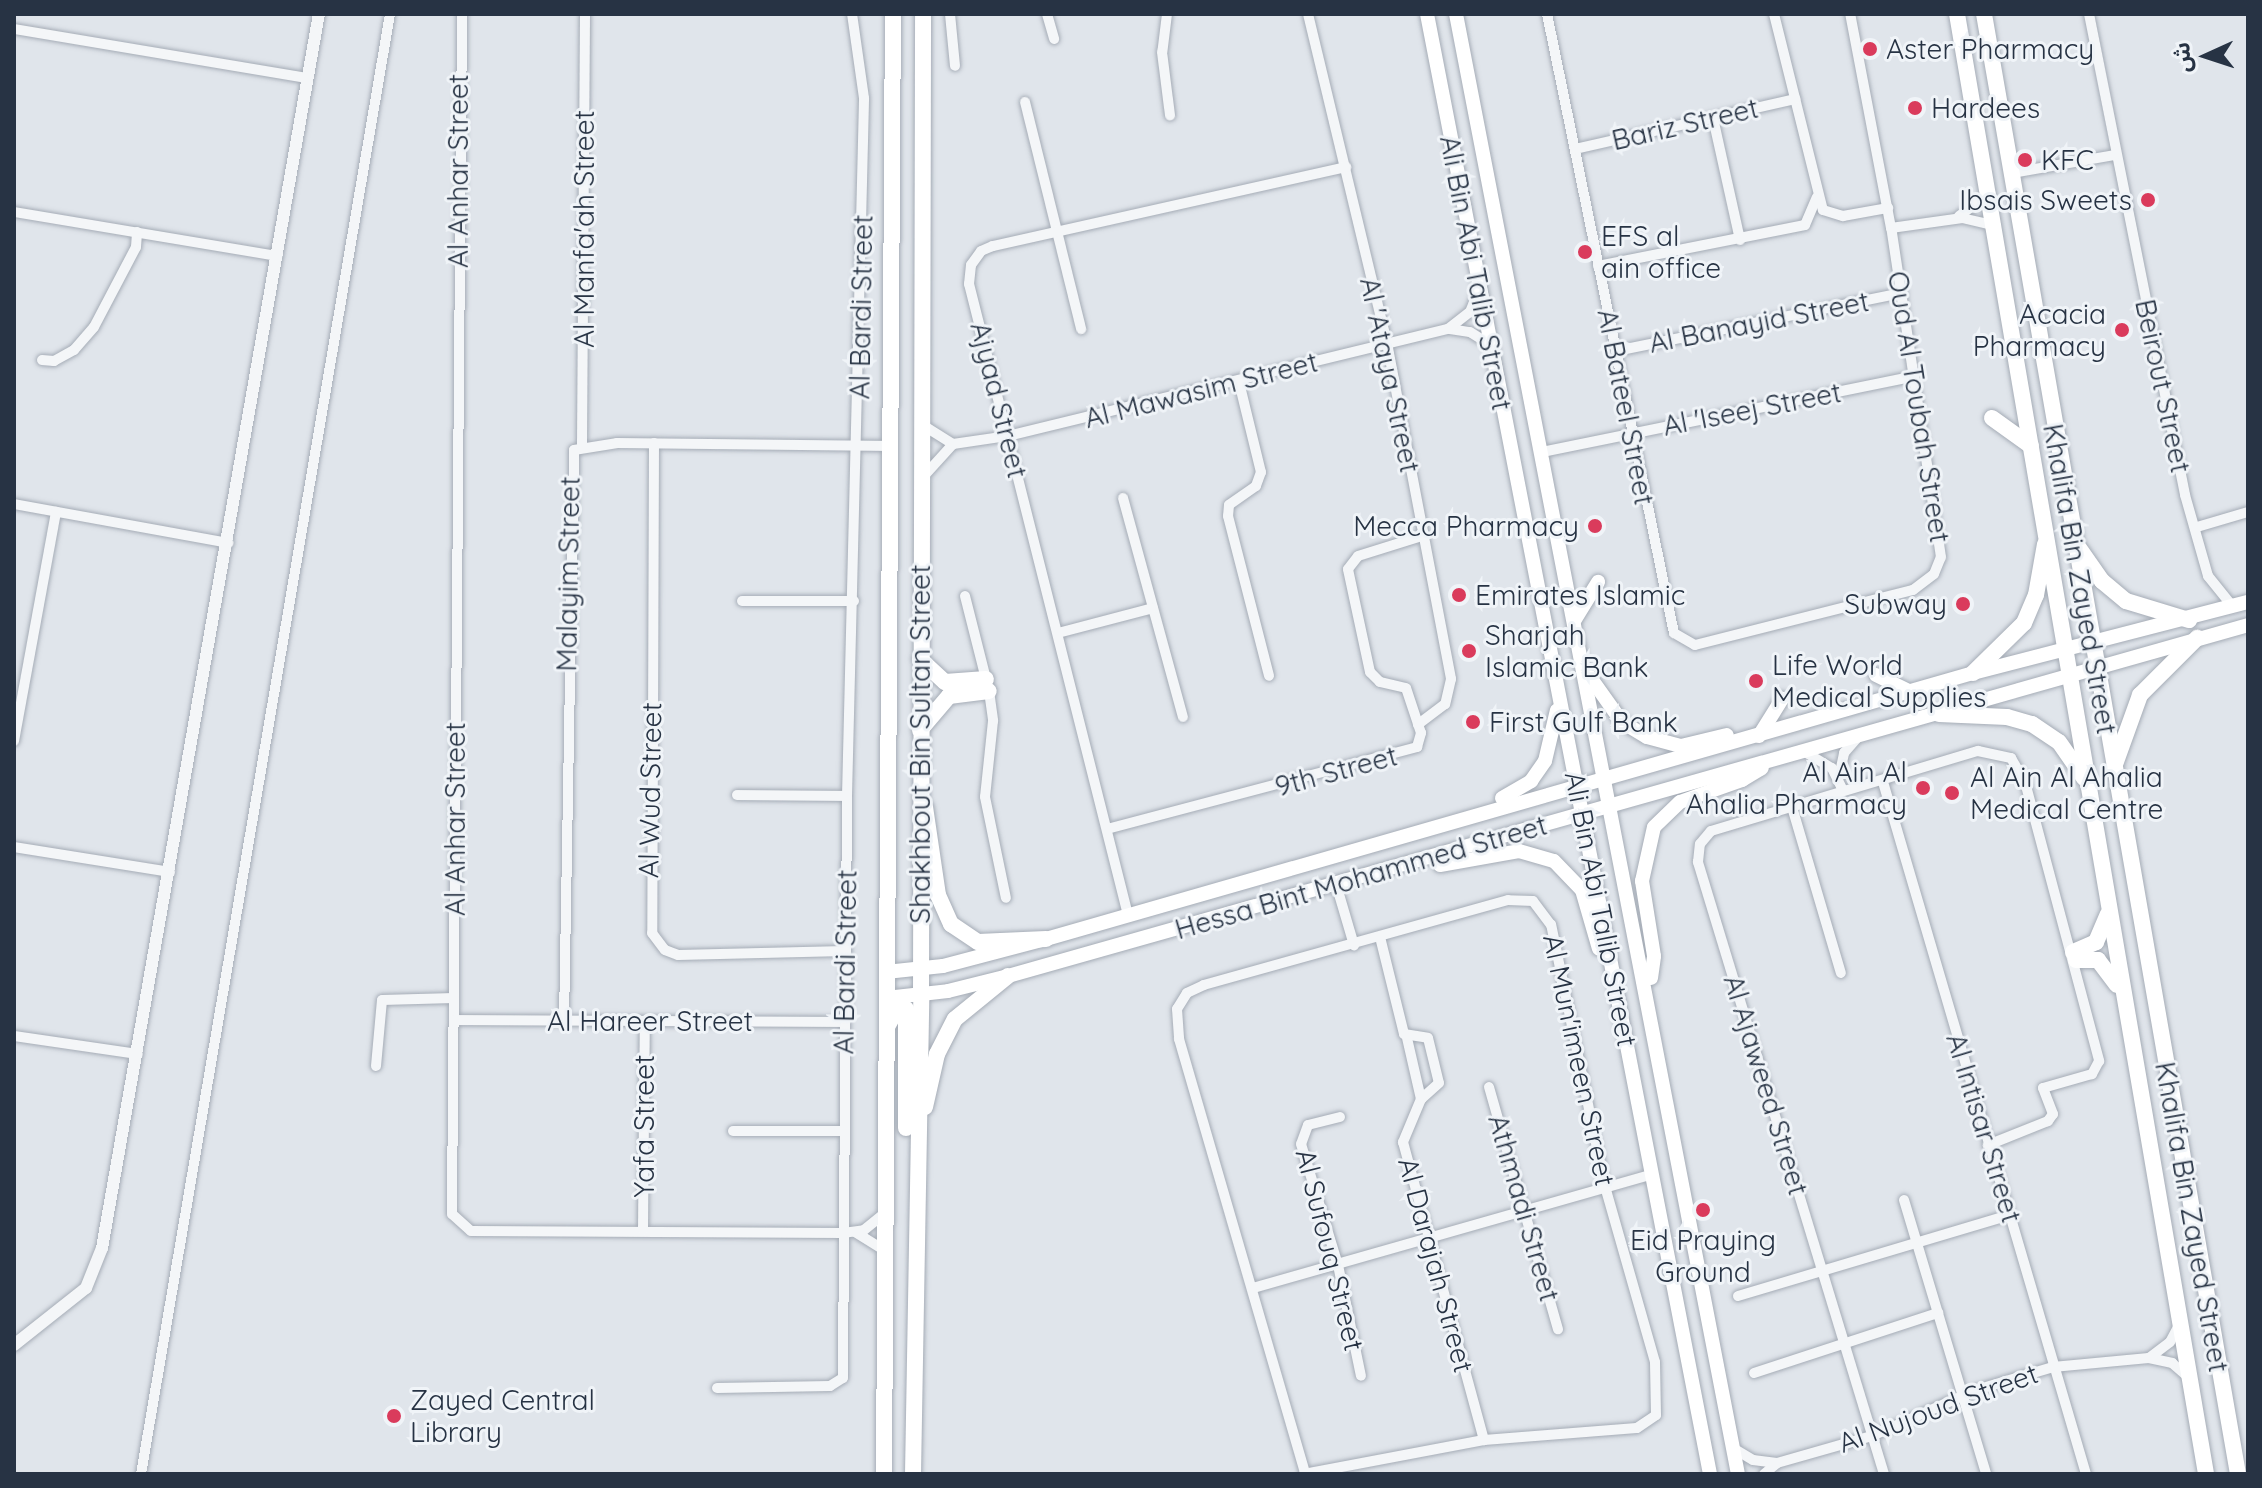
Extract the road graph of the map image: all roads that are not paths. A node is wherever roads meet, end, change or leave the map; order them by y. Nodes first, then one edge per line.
1 (319, 14) edge
2 (390, 14) edge
3 (462, 14) edge
4 (585, 14) edge
5 (852, 14) edge
6 (893, 14) edge
7 (923, 14) edge
8 (950, 14) edge
9 (1047, 14) edge
10 (1167, 14) edge
11 (1308, 14) edge
12 (1427, 14) edge
13 (1456, 14) edge
14 (1547, 14) edge
15 (1774, 14) edge
16 (1850, 14) edge
17 (1957, 14) edge
18 (1984, 14) edge
19 (2089, 14) edge
20 (14, 29) edge
21 (1054, 39) dead end
22 (955, 66) dead end
23 (308, 78) junction
24 (1795, 99) junction
25 (1025, 102) dead end
26 (1170, 115) dead end
27 (1713, 118) junction
28 (1575, 149) junction
29 (2115, 155) junction
30 (1346, 167) junction
31 (2012, 173) junction
32 (1991, 193) junction
33 (1817, 197) junction
34 (1888, 208) junction
35 (14, 212) edge
36 (1953, 219) junction
37 (1996, 226) junction
38 (1891, 228) junction
39 (1057, 231) junction
40 (137, 232) junction
41 (1740, 240) junction
42 (277, 256) junction
43 (1598, 266) junction
44 (1481, 284) junction
45 (1902, 293) junction
46 (1081, 329) dead end
47 (1448, 329) junction
48 (1387, 343) junction
49 (1491, 345) junction
50 (1616, 351) junction
51 (42, 360) dead end
52 (1914, 376) junction
53 (1239, 382) junction
54 (1992, 418) dead end
55 (919, 422) junction
56 (1631, 433) junction
57 (1008, 436) junction
58 (654, 443) junction
59 (582, 444) junction
60 (953, 444) junction
61 (858, 445) junction
62 (893, 446) junction
63 (2031, 446) junction
64 (1542, 452) junction
65 (920, 484) junction
66 (1123, 498) dead end
67 (14, 504) edge
68 (56, 512) junction
69 (2248, 512) edge
70 (2047, 526) junction
71 (2197, 527) junction
72 (1422, 536) junction
73 (2075, 541) junction
74 (228, 543) junction
75 (1598, 582) dead end
76 (965, 596) dead end
77 (742, 601) dead end
78 (854, 601) junction
79 (2248, 602) edge
80 (1541, 603) junction
81 (2233, 607) junction
82 (1153, 608) junction
83 (2189, 620) junction
84 (1574, 621) junction
85 (2248, 625) edge
86 (1058, 633) junction
87 (2197, 638) junction
88 (2093, 644) junction
89 (1695, 645) joint
90 (2068, 650) junction
91 (920, 659) junction
92 (2095, 666) junction
93 (1584, 667) junction
94 (1973, 673) junction
95 (2072, 673) junction
96 (1876, 675) dead end
97 (1269, 676) dead end
98 (988, 685) junction
99 (1909, 691) junction
100 (1782, 699) dead end
101 (1939, 714) junction
102 (1183, 717) dead end
103 (1418, 724) junction
104 (920, 730) junction
105 (1759, 736) junction
106 (1860, 736) junction
107 (14, 741) edge
108 (1805, 752) junction
109 (1776, 759) junction
110 (2112, 772) junction
111 (1606, 777) junction
112 (1839, 777) junction
113 (1883, 782) junction
114 (1577, 784) junction
115 (2090, 790) junction
116 (1843, 791) junction
117 (737, 795) dead end
118 (847, 796) junction
119 (920, 797) junction
120 (1612, 805) junction
121 (1792, 807) junction
122 (1582, 813) junction
123 (1442, 824) junction
124 (1107, 829) junction
125 (14, 847) edge
126 (1419, 862) junction
127 (170, 872) junction
128 (1336, 884) junction
129 (1006, 898) dead end
130 (2109, 908) junction
131 (1128, 915) junction
132 (1380, 937) junction
133 (1046, 939) junction
134 (1354, 945) junction
135 (845, 951) junction
136 (2075, 956) junction
137 (921, 970) junction
138 (886, 972) junction
139 (1841, 973) dead end
140 (1008, 976) junction
141 (1617, 994) junction
142 (1649, 994) junction
143 (921, 996) junction
144 (454, 998) junction
145 (886, 998) junction
146 (2123, 998) junction
147 (454, 1020) junction
148 (564, 1021) junction
149 (645, 1021) junction
150 (845, 1022) junction
151 (886, 1029) junction
152 (14, 1036) edge
153 (1407, 1038) junction
154 (138, 1054) junction
155 (376, 1066) dead end
156 (1489, 1087) dead end
157 (1421, 1099) junction
158 (1340, 1117) dead end
159 (733, 1131) dead end
160 (843, 1131) junction
161 (1988, 1145) junction
162 (916, 1147) junction
163 (1651, 1175) junction
164 (1605, 1187) junction
165 (1904, 1200) dead end
166 (1525, 1212) junction
167 (885, 1213) junction
168 (2009, 1215) junction
169 (915, 1220) junction
170 (643, 1230) junction
171 (855, 1232) junction
172 (843, 1233) junction
173 (1428, 1241) junction
174 (1917, 1242) junction
175 (885, 1251) junction
176 (1338, 1265) junction
177 (1822, 1271) junction
178 (1253, 1288) junction
179 (1738, 1296) dead end
180 (1938, 1313) junction
181 (2181, 1319) junction
182 (1558, 1329) dead end
183 (1844, 1343) junction
184 (14, 1345) edge
185 (2149, 1358) junction
186 (2053, 1367) junction
187 (1754, 1373) dead end
188 (1361, 1376) dead end
189 (2190, 1379) junction
190 (717, 1388) dead end
191 (1963, 1395) junction
192 (1872, 1436) junction
193 (1484, 1440) junction
194 (1733, 1448) junction
195 (1777, 1463) junction
196 (914, 1472) edge
197 (141, 1474) edge
198 (884, 1474) edge
199 (1304, 1474) edge
200 (1710, 1474) edge
201 (1738, 1474) edge
202 (1764, 1474) edge
203 (1884, 1474) edge
204 (1986, 1474) edge
205 (2086, 1474) edge
206 (2206, 1474) edge
207 (2238, 1474) edge

1 - 23 street
2 - 197 street
3 - 144 street, Al Anhar Street
4 - 59 street, Al Manfa'ah Street
5 - 61 street, Al Bardi Street
6 - 62 main road, Shakhbout Bin Sultan Street
7 - 55 main road, Shakhbout Bin Sultan Street
8 - 22 street
9 - 21 street
10 - 26 street
11 - 30 street, Al 'Ataya Street
12 - 44 main road, Ali Bin Abi Talib Street
13 - 64 main road, Ali Bin Abi Talib Street
14 - 28 street, Al Bateel Street
15 - 24 street
16 - 34 street, Oud Al Toubah Street
17 - 32 main road, Khalifa Bin Zayed Street
18 - 31 main road, Khalifa Bin Zayed Street
19 - 29 street, Beirout Street
20 - 23 street
23 - 42 street
24 - 27 street, Bariz Street
24 - 33 street
25 - 39 street
27 - 28 street, Bariz Street
27 - 41 street
28 - 43 street, Al Bateel Street
29 - 31 street
29 - 71 street, Beirout Street
30 - 39 street, Ajyad Street
30 - 48 street, Al 'Ataya Street
31 - 73 main road, Khalifa Bin Zayed Street
32 - 36 street
32 - 37 main road, Khalifa Bin Zayed Street
33 - 34 street
33 - 41 street
34 - 38 street, Oud Al Toubah Street
35 - 40 street
36 - 37 street
36 - 38 street
37 - 63 main road, Khalifa Bin Zayed Street
38 - 45 street, Oud Al Toubah Street
39 - 46 street
39 - 57 street, Ajyad Street
40 - 42 street
40 - 51 street
41 - 43 street
42 - 74 street
43 - 50 street, Al Bateel Street
44 - 47 street
44 - 49 main road, Ali Bin Abi Talib Street
45 - 50 street, Al Banayid Street
45 - 52 street, Oud Al Toubah Street
47 - 48 street, Al Mawasim Street
47 - 49 street
48 - 53 street, Al Mawasim Street
48 - 72 street, Al 'Ataya Street
49 - 80 main road, Ali Bin Abi Talib Street
50 - 56 street, Al Bateel Street
52 - 56 street, Al 'Iseej Street
52 - 89 street, Oud Al Toubah Street
53 - 57 street, Al Mawasim Street
53 - 97 street
54 - 63 main road
55 - 60 street
55 - 65 main road, Shakhbout Bin Sultan Street
56 - 64 street, Al 'Iseej Street
56 - 89 street, Al Bateel Street
57 - 60 street, Al Mawasim Street
57 - 86 street, Ajyad Street
58 - 59 street, Malayim Street
58 - 61 street, Malayim Street
58 - 135 street, Al Wud Street
59 - 148 street, Malayim Street
60 - 65 street
61 - 62 street, Malayim Street
61 - 78 street, Al Bardi Street
62 - 138 main road, Shakhbout Bin Sultan Street
63 - 70 main road, Khalifa Bin Zayed Street
64 - 84 main road, Ali Bin Abi Talib Street
65 - 91 main road, Shakhbout Bin Sultan Street
66 - 82 street
67 - 68 street
68 - 74 street
68 - 107 street
69 - 71 street
70 - 90 main road, Khalifa Bin Zayed Street
70 - 94 main road
71 - 81 street, Beirout Street
72 - 103 street, Al 'Ataya Street
72 - 103 street, 9th Street
73 - 83 main road
73 - 88 main road, Khalifa Bin Zayed Street
74 - 127 street
75 - 84 main road
76 - 98 street
77 - 78 street
78 - 118 street, Al Bardi Street
79 - 81 main road, Hessa Bint Mohammed Street
80 - 114 main road, Ali Bin Abi Talib Street
80 - 123 main road
81 - 83 main road, Hessa Bint Mohammed Street
82 - 86 street
82 - 102 street
83 - 88 main road, Hessa Bint Mohammed Street
84 - 93 main road, Ali Bin Abi Talib Street
85 - 87 main road, Hessa Bint Mohammed Street
86 - 124 street, Ajyad Street
87 - 92 main road, Hessa Bint Mohammed Street
87 - 110 main road
88 - 90 main road, Hessa Bint Mohammed Street
88 - 92 main road, Khalifa Bin Zayed Street
90 - 94 main road, Hessa Bint Mohammed Street
90 - 95 main road, Khalifa Bin Zayed Street
91 - 98 main road
91 - 104 main road, Shakhbout Bin Sultan Street
92 - 95 main road, Hessa Bint Mohammed Street
92 - 110 main road, Khalifa Bin Zayed Street
93 - 105 main road
93 - 111 main road, Ali Bin Abi Talib Street
94 - 99 main road, Hessa Bint Mohammed Street
95 - 101 main road, Hessa Bint Mohammed Street
95 - 115 main road, Khalifa Bin Zayed Street
96 - 99 main road
98 - 104 main road
98 - 129 street
99 - 105 main road, Hessa Bint Mohammed Street
100 - 105 main road
101 - 106 main road, Hessa Bint Mohammed Street
101 - 115 main road
103 - 124 street, 9th Street
104 - 119 main road, Shakhbout Bin Sultan Street
105 - 111 main road, Hessa Bint Mohammed Street
106 - 108 main road, Hessa Bint Mohammed Street
106 - 112 street
108 - 109 main road, Hessa Bint Mohammed Street
108 - 112 street
109 - 120 main road, Hessa Bint Mohammed Street
109 - 142 main road
110 - 207 main road, Khalifa Bin Zayed Street
111 - 114 main road, Hessa Bint Mohammed Street
111 - 120 main road, Ali Bin Abi Talib Street
112 - 116 street
113 - 116 street, Al Ajaweed Street
113 - 136 street, Al Ajaweed Street
113 - 161 street, Al Intisar Street
114 - 122 main road, Ali Bin Abi Talib Street
114 - 123 main road, Hessa Bint Mohammed Street
115 - 130 main road, Khalifa Bin Zayed Street
116 - 121 street, Al Ajaweed Street
117 - 118 street
118 - 135 street, Al Bardi Street
119 - 133 main road
119 - 137 main road, Shakhbout Bin Sultan Street
120 - 122 main road, Hessa Bint Mohammed Street
120 - 142 main road, Ali Bin Abi Talib Street
121 - 139 street
121 - 177 street, Al Ajaweed Street
122 - 126 main road, Hessa Bint Mohammed Street
122 - 141 main road, Ali Bin Abi Talib Street
123 - 131 main road, Hessa Bint Mohammed Street
124 - 131 street, Ajyad Street
125 - 127 street
126 - 128 main road, Hessa Bint Mohammed Street
126 - 141 main road
127 - 154 street
128 - 134 street
128 - 140 main road, Hessa Bint Mohammed Street
130 - 136 main road
130 - 146 main road, Khalifa Bin Zayed Street
131 - 133 main road, Hessa Bint Mohammed Street
132 - 134 street, Al Mun'imeen Street
132 - 153 street
132 - 164 street, Al Mun'imeen Street
133 - 137 main road, Hessa Bint Mohammed Street
134 - 178 street, Al Mun'imeen Street
135 - 150 street, Al Bardi Street
136 - 146 main road
136 - 161 street, Al Ajaweed Street
137 - 138 main road, Hessa Bint Mohammed Street
137 - 143 main road, Shakhbout Bin Sultan Street
138 - 145 main road, Shakhbout Bin Sultan Street
140 - 143 main road, Hessa Bint Mohammed Street
140 - 162 main road
141 - 163 main road, Ali Bin Abi Talib Street
142 - 194 main road, Ali Bin Abi Talib Street
143 - 145 main road, Hessa Bint Mohammed Street
143 - 162 main road, Shakhbout Bin Sultan Street
144 - 147 street, Al Anhar Street
144 - 155 street
145 - 151 main road, Shakhbout Bin Sultan Street
146 - 181 main road, Khalifa Bin Zayed Street
147 - 148 street, Al Hareer Street
147 - 170 street, Al Anhar Street
148 - 149 street, Al Hareer Street
149 - 150 street, Al Hareer Street
149 - 170 street, Yafa Street
150 - 160 street, Al Bardi Street
151 - 167 main road, Shakhbout Bin Sultan Street
151 - 169 main road
152 - 154 street
153 - 157 street
153 - 157 street, Al Darajah Street
154 - 184 street
156 - 166 street, Athmadi Street
157 - 173 street, Al Darajah Street
158 - 176 street, Al Sufouq Street
159 - 160 street
160 - 172 street, Al Bardi Street
161 - 168 street, Al Intisar Street
162 - 169 main road, Shakhbout Bin Sultan Street
163 - 164 street
163 - 200 main road, Ali Bin Abi Talib Street
164 - 166 street
164 - 193 street, Al Mun'imeen Street
165 - 174 street
166 - 173 street
166 - 182 street, Athmadi Street
167 - 171 street, Al Anhar Street
167 - 175 main road, Shakhbout Bin Sultan Street
168 - 174 street
168 - 186 street, Al Intisar Street
169 - 196 main road, Shakhbout Bin Sultan Street
170 - 172 street, Al Anhar Street
171 - 172 street, Al Anhar Street
171 - 175 street
172 - 190 street, Al Bardi Street
173 - 176 street
173 - 193 street, Al Darajah Street
174 - 177 street
174 - 180 street
175 - 198 main road, Shakhbout Bin Sultan Street
176 - 178 street
176 - 188 street, Al Sufouq Street
177 - 179 street
177 - 183 street, Al Ajaweed Street
178 - 199 street, Al Mun'imeen Street
180 - 183 street
180 - 191 street
181 - 185 street
181 - 189 main road, Khalifa Bin Zayed Street
183 - 187 street
183 - 192 street, Al Ajaweed Street
185 - 186 street, Al Nujoud Street
185 - 189 street, Al Nujoud Street
186 - 191 street, Al Nujoud Street
186 - 205 street, Al Intisar Street
189 - 206 main road, Khalifa Bin Zayed Street
191 - 192 street, Al Nujoud Street
191 - 204 street
192 - 195 street, Al Nujoud Street
192 - 203 street, Al Ajaweed Street
193 - 199 street
194 - 195 street
194 - 201 main road, Ali Bin Abi Talib Street
195 - 202 street, Al Nujoud Street

